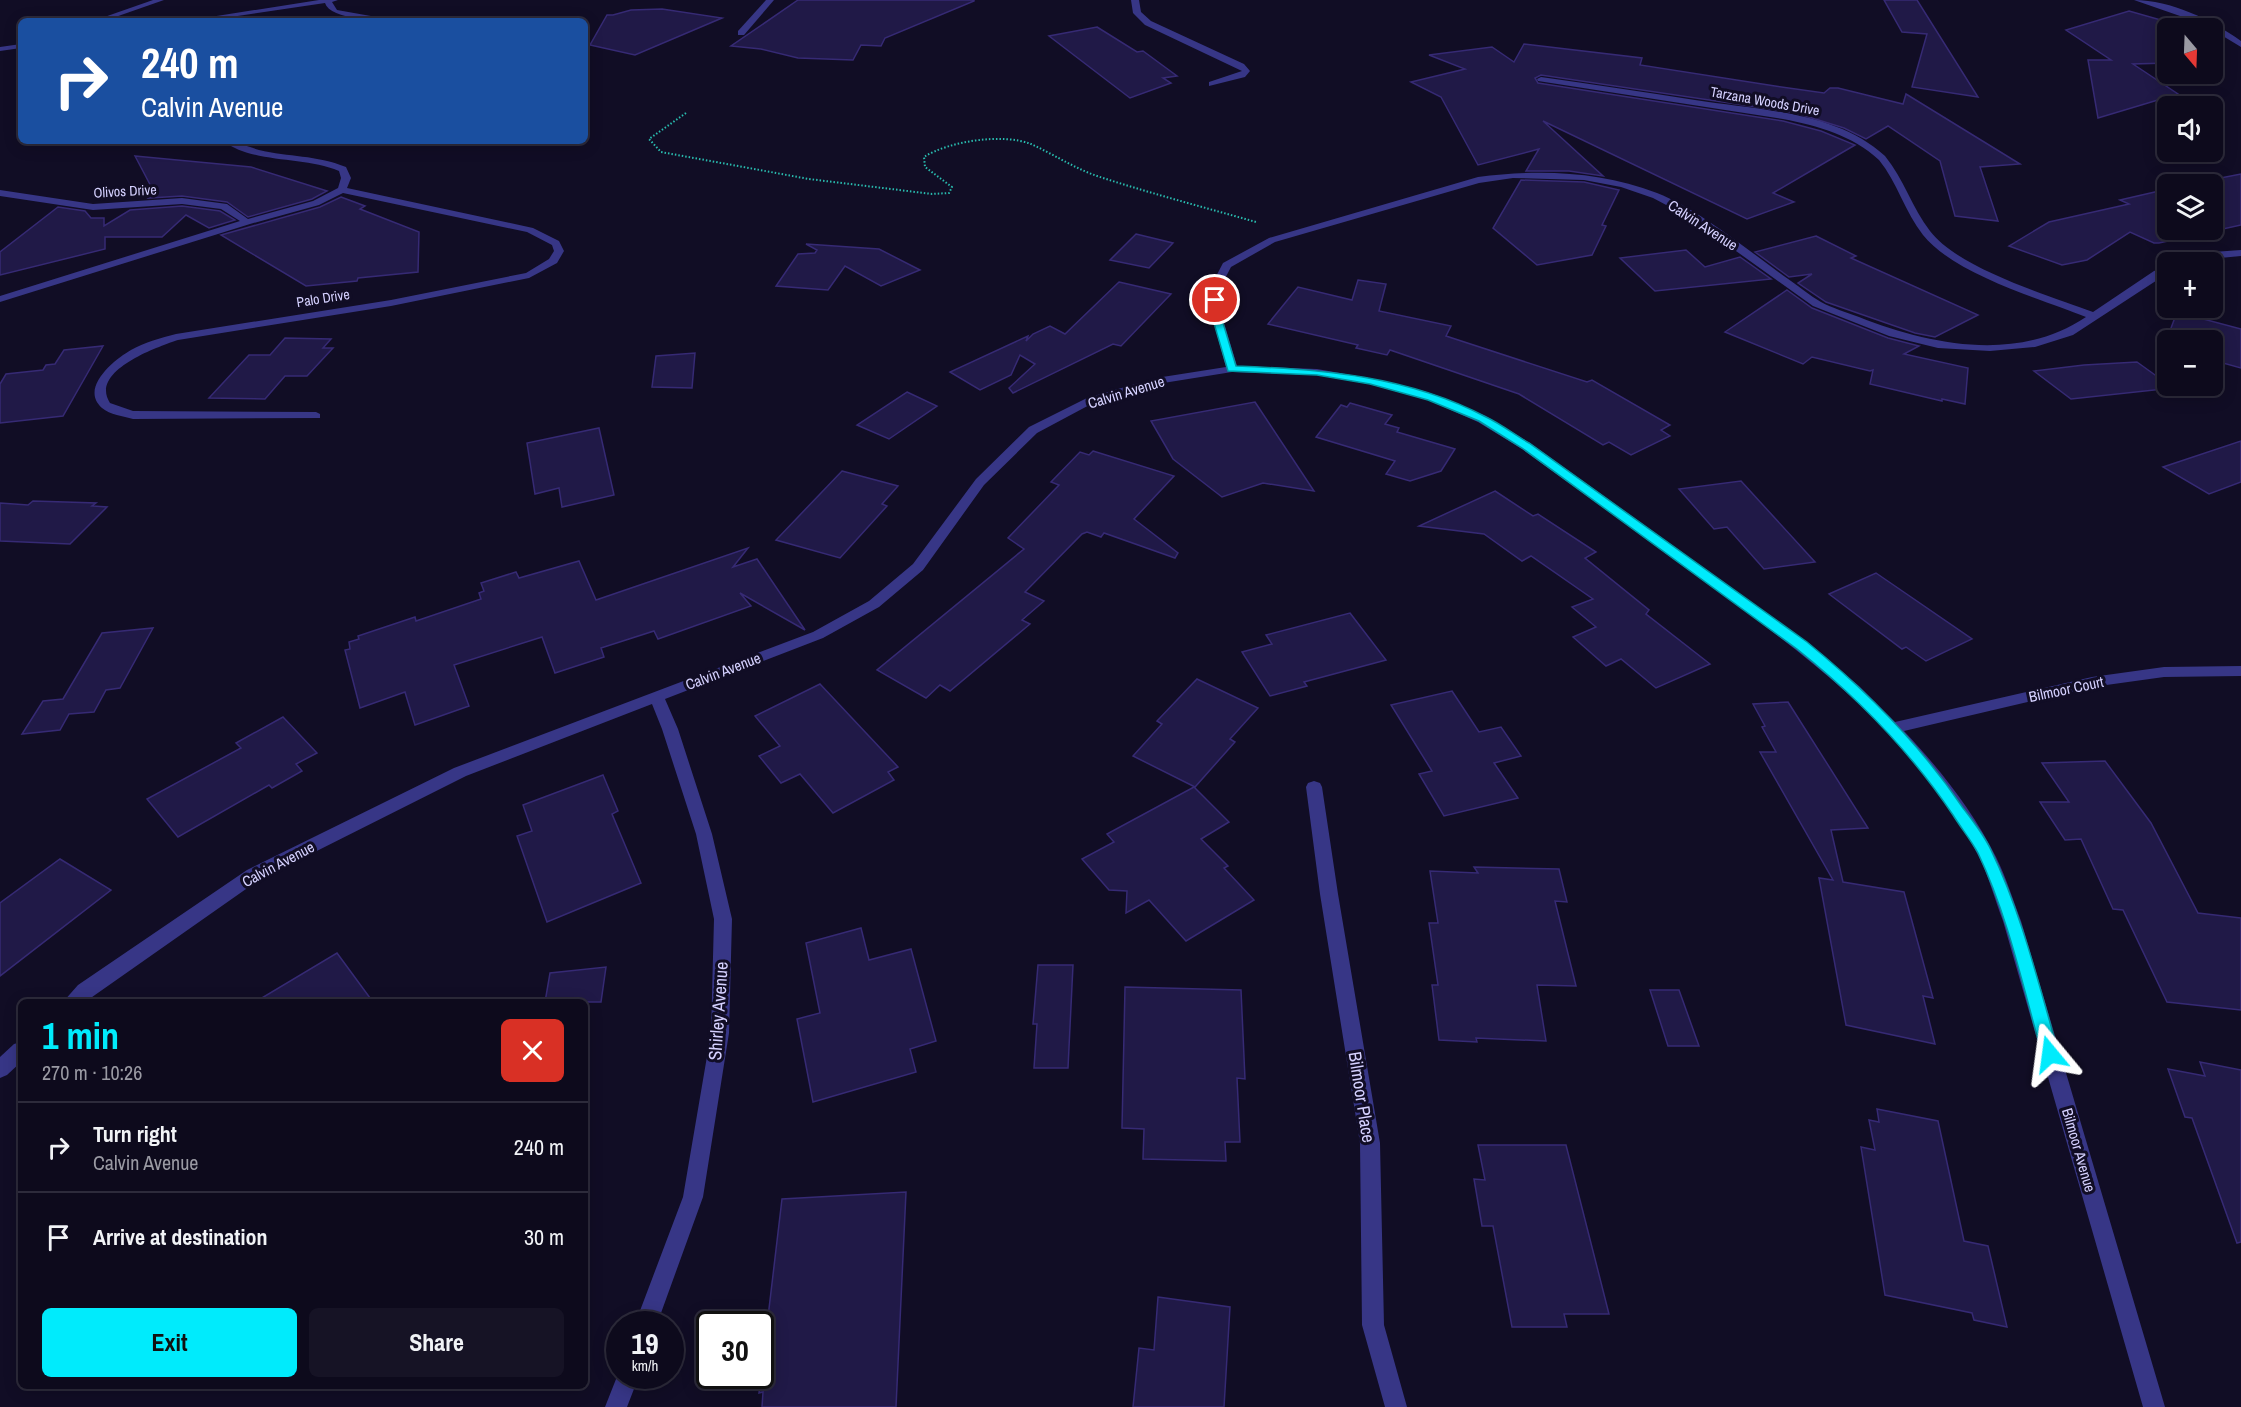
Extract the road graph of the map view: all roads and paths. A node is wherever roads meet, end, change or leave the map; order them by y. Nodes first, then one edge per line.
1 (160, 0) edge
2 (334, 0) edge
3 (770, 0) edge
4 (1135, 0) edge
5 (2138, 0) edge
6 (328, 1) edge
7 (106, 18) edge
8 (210, 18) edge
9 (375, 18) edge
10 (741, 33) dead end
11 (2241, 45) edge
12 (18, 46) edge
13 (0, 49) edge
14 (1541, 79) dead end
15 (1212, 84) dead end
16 (686, 113) dead end
17 (235, 144) edge
18 (342, 190) junction
19 (0, 194) edge
20 (247, 222) junction
21 (1283, 237) junction
22 (2241, 253) edge
23 (2223, 254) edge
24 (2157, 274) edge
25 (0, 299) edge
26 (2094, 316) junction
27 (1232, 369) junction
28 (316, 416) dead end
29 (2241, 671) edge
30 (656, 697) junction
31 (1893, 728) junction
32 (1314, 786) dead end
33 (75, 999) edge
34 (18, 1053) edge
35 (0, 1069) edge
36 (651, 1311) edge
37 (622, 1389) edge
38 (616, 1407) edge
39 (1396, 1407) edge
40 (2154, 1407) edge

1 - 7 street
2 - 6 street
3 - 10 street
4 - 15 street
5 - 11 street
6 - 8 street
6 - 9 street
12 - 13 street
14 - 26 street, Tarzana Woods Drive
16 - 21 path
17 - 18 street
18 - 20 street
18 - 28 street, Palo Drive
19 - 20 street, Olivos Drive
20 - 25 street
21 - 26 street, Calvin Avenue
21 - 27 street, Calvin Avenue
22 - 23 street
24 - 26 street, Calvin Avenue
27 - 30 street, Calvin Avenue
27 - 31 street, Bilmoor Avenue
29 - 31 street, Bilmoor Court
30 - 33 street, Calvin Avenue
30 - 36 street, Shirley Avenue
31 - 40 street, Bilmoor Avenue
32 - 39 street, Bilmoor Place
34 - 35 street
37 - 38 street

